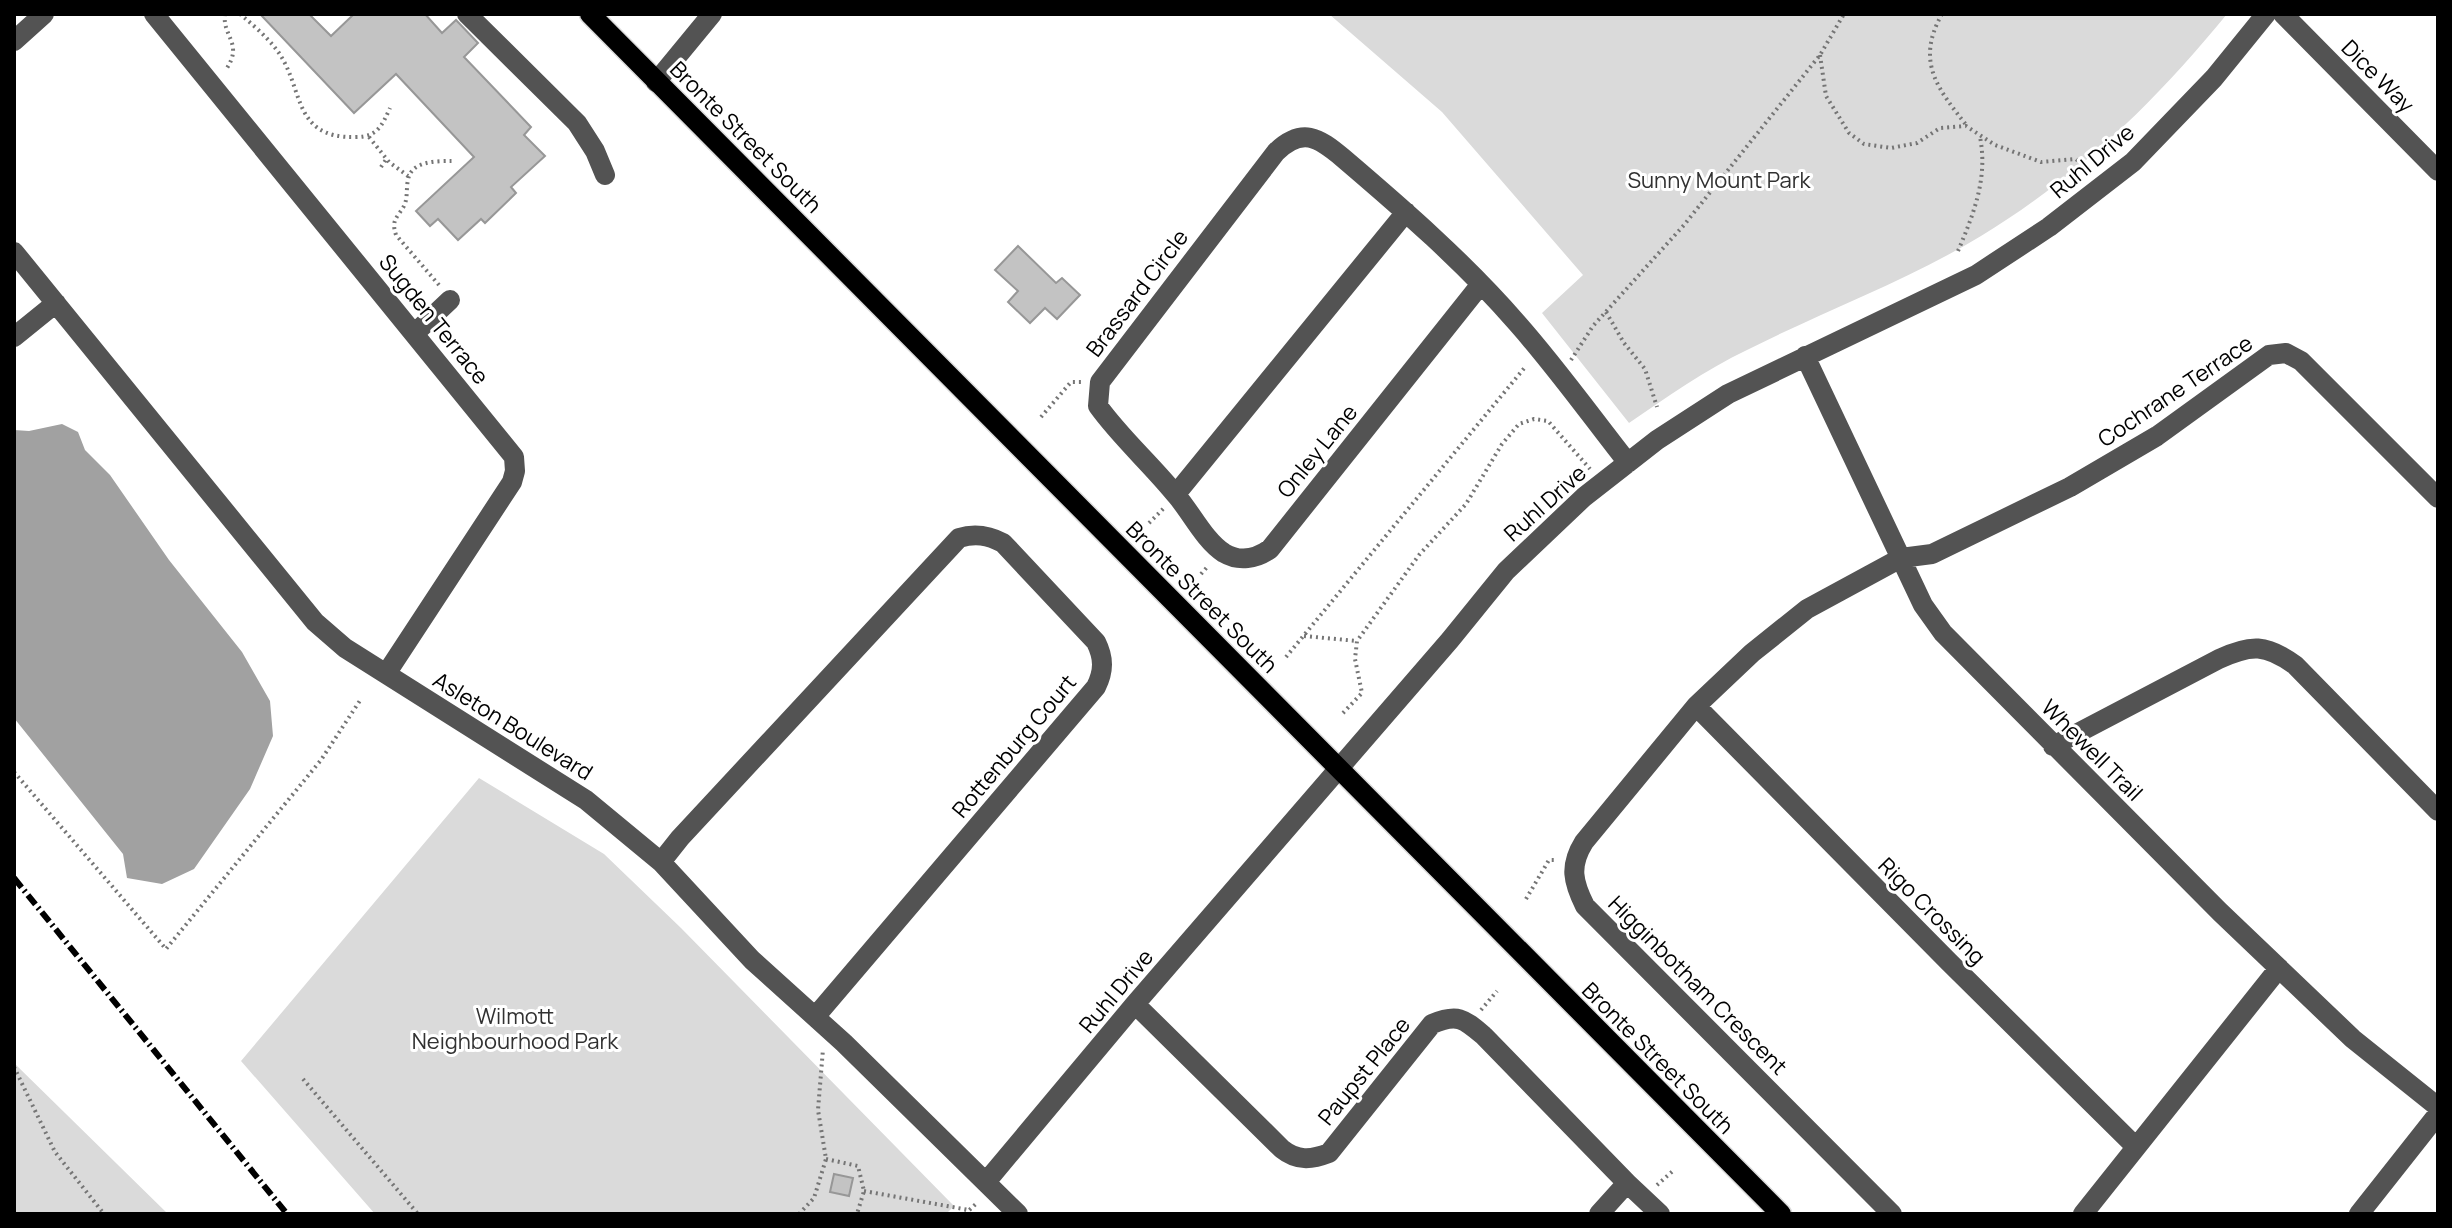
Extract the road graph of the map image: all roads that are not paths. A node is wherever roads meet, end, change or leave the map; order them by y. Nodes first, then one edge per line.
1 (44, 14) edge
2 (154, 14) edge
3 (467, 14) edge
4 (590, 14) edge
5 (2266, 14) edge
6 (2283, 14) edge
7 (707, 16) edge
8 (14, 41) edge
9 (656, 82) junction
10 (2438, 171) edge
11 (605, 175) dead end
12 (1406, 212) junction
13 (14, 252) edge
14 (1481, 284) junction
15 (450, 300) road end
16 (56, 303) junction
17 (414, 334) junction
18 (14, 337) edge
19 (1805, 356) junction
20 (1628, 463) junction
21 (1176, 494) junction
22 (2438, 498) edge
23 (1901, 558) junction
24 (386, 674) junction
25 (1696, 706) junction
26 (2053, 746) junction
27 (1338, 769) junction
28 (2438, 811) edge
29 (661, 862) junction
30 (2279, 968) junction
31 (1135, 1004) junction
32 (820, 1022) junction
33 (2438, 1107) edge
34 (2438, 1114) edge
35 (2136, 1147) junction
36 (986, 1182) junction
37 (1627, 1183) junction
38 (1018, 1214) edge
39 (1599, 1214) edge
40 (1660, 1214) edge
41 (1781, 1214) edge
42 (1892, 1214) edge
43 (2083, 1214) edge
44 (2359, 1214) edge

1 - 8 street
2 - 17 street, Sugden Terrace
3 - 11 street
4 - 9 main road, Bronte Street South
5 - 19 street, Ruhl Drive
6 - 10 street, Dice Way
7 - 9 street
9 - 27 main road, Bronte Street South
12 - 14 street, Brassard Circle
12 - 21 street
12 - 21 street, Brassard Circle
13 - 16 street, Asleton Boulevard
14 - 20 street, Brassard Circle
14 - 21 street, Onley Lane
15 - 17 street
16 - 18 street
16 - 24 street, Asleton Boulevard
17 - 24 street, Sugden Terrace
19 - 20 street, Ruhl Drive
19 - 23 street, Whewell Trail
20 - 27 street, Ruhl Drive
22 - 23 street, Cochrane Terrace
23 - 25 street
23 - 26 street, Whewell Trail
24 - 29 street, Asleton Boulevard
25 - 35 street, Rigo Crossing
25 - 42 street, Higginbotham Crescent
26 - 28 street
26 - 30 street, Whewell Trail
27 - 31 street, Ruhl Drive
27 - 41 main road, Bronte Street South
29 - 32 street, Asleton Boulevard
29 - 32 street, Rottenburg Court
30 - 33 street, Whewell Trail
30 - 35 street
31 - 36 street, Ruhl Drive
31 - 37 street, Paupst Place
32 - 36 street, Asleton Boulevard
34 - 44 street
35 - 43 street
36 - 38 street, Asleton Boulevard
37 - 39 street
37 - 40 street

